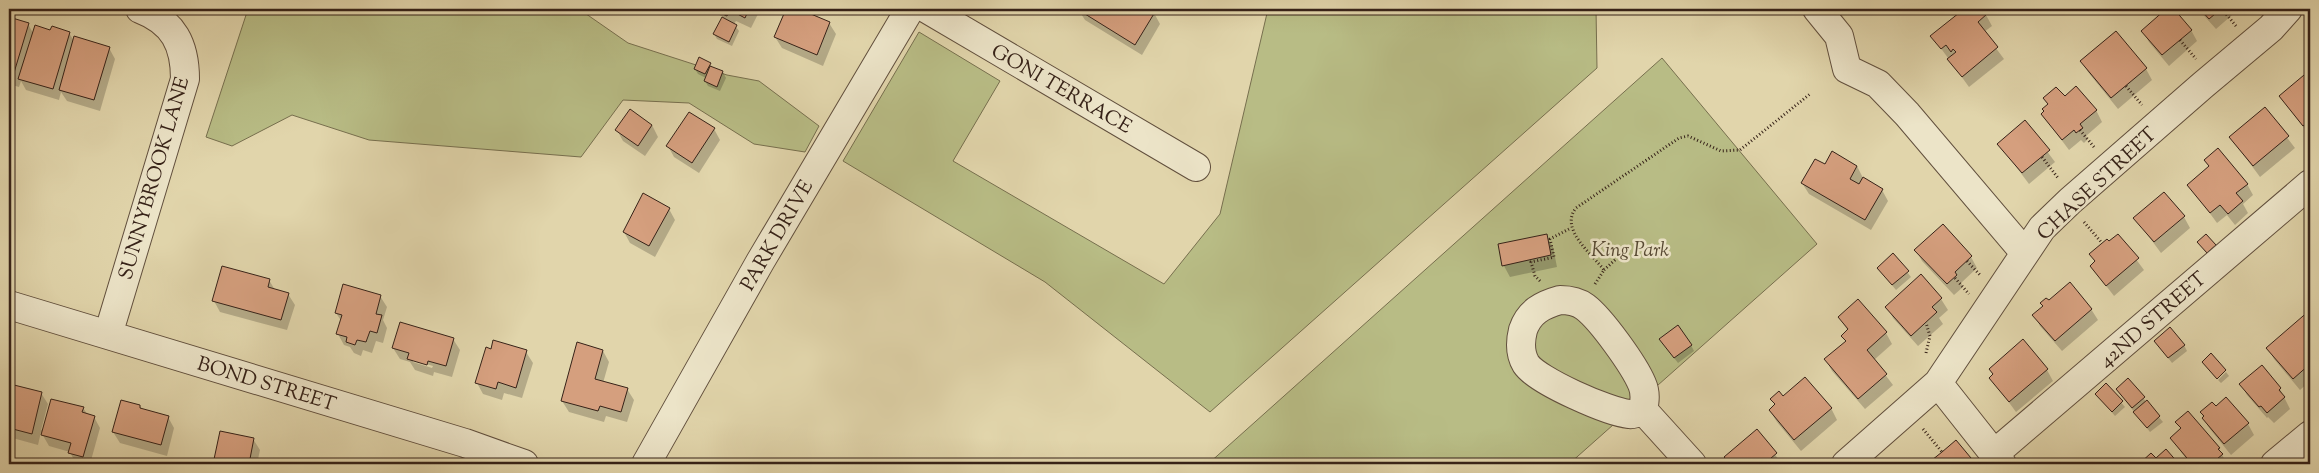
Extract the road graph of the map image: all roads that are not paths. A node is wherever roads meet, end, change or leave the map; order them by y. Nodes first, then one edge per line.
1 (140, 9) edge
2 (910, 9) edge
3 (927, 9) edge
4 (1817, 9) edge
5 (2288, 9) edge
6 (1196, 167) dead end
7 (2310, 184) edge
8 (2025, 253) junction
9 (9, 305) edge
10 (108, 335) junction
11 (1938, 382) junction
12 (1644, 410) junction
13 (2310, 434) edge
14 (1998, 459) edge
15 (524, 464) edge
16 (646, 464) edge
17 (1692, 464) edge
18 (1846, 464) edge
19 (2275, 464) edge

1 - 10 street, SUNNYBROOK LANE
2 - 16 street, PARK DRIVE
3 - 6 street, GONI TERRACE
4 - 8 street
5 - 8 street, CHASE STREET
7 - 14 street, 42ND STREET
8 - 11 street, CHASE STREET
9 - 10 street, BOND STREET
10 - 15 street, BOND STREET
11 - 14 street
11 - 18 street, CHASE STREET
12 - 12 street
12 - 17 street
13 - 19 street

